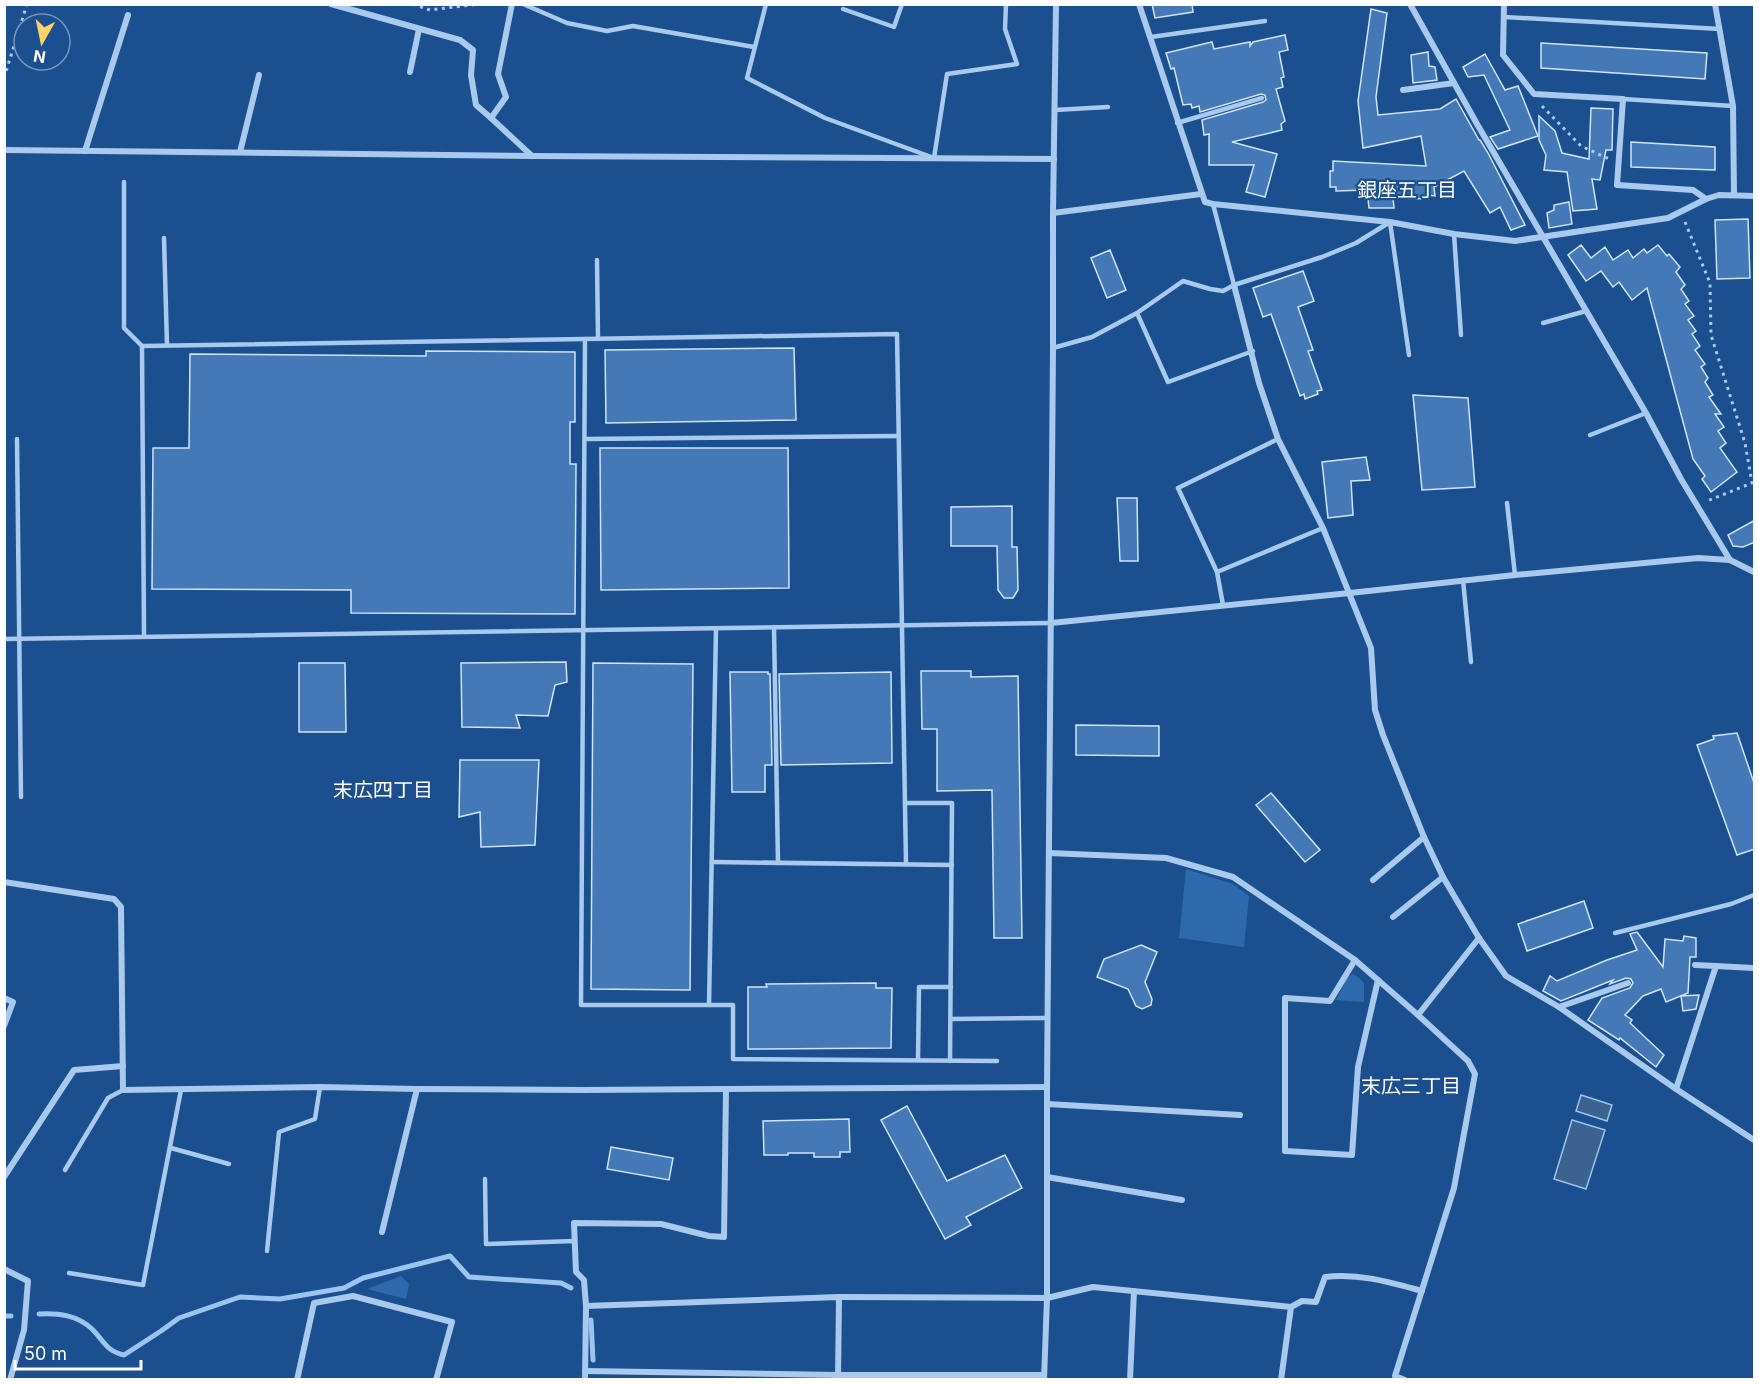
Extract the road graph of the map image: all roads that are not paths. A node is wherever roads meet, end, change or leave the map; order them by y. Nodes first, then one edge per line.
1 (331, 4) edge
2 (512, 4) edge
3 (523, 4) edge
4 (766, 4) edge
5 (902, 4) edge
6 (1006, 4) edge
7 (1056, 4) edge
8 (1139, 4) edge
9 (1410, 4) edge
10 (1504, 4) edge
11 (1715, 4) edge
12 (843, 9) dead end
13 (128, 15) dead end
14 (1504, 17) junction
15 (1265, 21) dead end
16 (419, 29) junction
17 (1720, 29) junction
18 (1151, 37) junction
19 (754, 46) junction
20 (410, 72) dead end
21 (259, 75) dead end
22 (1454, 83) junction
23 (1403, 90) dead end
24 (1262, 98) dead end
25 (1623, 99) junction
26 (1733, 106) junction
27 (1108, 107) dead end
28 (1054, 110) junction
29 (491, 118) junction
30 (1177, 123) junction
31 (4, 150) edge
32 (85, 151) junction
33 (240, 152) junction
34 (532, 156) junction
35 (934, 158) junction
36 (1054, 159) junction
37 (124, 182) dead end
38 (1201, 194) junction
39 (1734, 194) junction
40 (1755, 196) edge
41 (1706, 199) junction
42 (1213, 204) junction
43 (1053, 213) junction
44 (1390, 222) junction
45 (1454, 234) junction
46 (1544, 237) junction
47 (164, 238) dead end
48 (597, 260) dead end
49 (1234, 285) junction
50 (1586, 311) junction
51 (1137, 313) junction
52 (1543, 323) dead end
53 (1461, 335) dead end
54 (585, 339) junction
55 (598, 339) junction
56 (167, 345) junction
57 (141, 346) junction
58 (1053, 348) junction
59 (1252, 351) junction
60 (1409, 355) dead end
61 (1646, 413) junction
62 (1590, 435) dead end
63 (898, 436) junction
64 (17, 439) dead end
65 (585, 439) junction
66 (1278, 439) junction
67 (1507, 503) dead end
68 (1323, 528) junction
69 (1730, 560) junction
70 (1217, 572) junction
71 (1755, 572) edge
72 (1515, 574) junction
73 (1463, 580) junction
74 (1350, 593) junction
75 (1224, 606) junction
76 (1051, 623) junction
77 (902, 625) junction
78 (774, 627) junction
79 (716, 628) junction
80 (583, 630) junction
81 (144, 636) junction
82 (20, 638) junction
83 (4, 639) edge
84 (1471, 662) dead end
85 (21, 797) dead end
86 (905, 803) junction
87 (1424, 837) junction
88 (1049, 853) junction
89 (712, 862) junction
90 (778, 863) junction
91 (906, 864) junction
92 (952, 865) junction
93 (1443, 877) junction
94 (1373, 880) dead end
95 (4, 882) edge
96 (1755, 895) edge
97 (1393, 917) dead end
98 (1615, 933) dead end
99 (1479, 938) junction
100 (1354, 960) junction
101 (1695, 965) dead end
102 (1716, 966) junction
103 (1752, 968) dead end
104 (1378, 980) junction
105 (1628, 983) dead end
106 (951, 987) junction
107 (4, 998) edge
108 (709, 1005) junction
109 (1559, 1007) junction
110 (1418, 1015) junction
111 (1047, 1018) junction
112 (951, 1019) junction
113 (4, 1026) edge
114 (918, 1060) junction
115 (950, 1061) junction
116 (997, 1061) dead end
117 (123, 1066) junction
118 (320, 1087) junction
119 (1047, 1087) junction
120 (417, 1089) junction
121 (726, 1089) junction
122 (1676, 1089) junction
123 (123, 1090) junction
124 (181, 1090) junction
125 (1047, 1104) junction
126 (1240, 1115) dead end
127 (1755, 1140) edge
128 (171, 1148) junction
129 (228, 1164) dead end
130 (64, 1170) dead end
131 (4, 1177) edge
132 (1047, 1177) junction
133 (485, 1179) dead end
134 (1182, 1200) dead end
135 (382, 1232) dead end
136 (574, 1241) junction
137 (267, 1251) dead end
138 (4, 1269) edge
139 (69, 1273) dead end
140 (1134, 1291) junction
141 (1422, 1291) junction
142 (839, 1297) junction
143 (1047, 1298) junction
144 (586, 1306) junction
145 (1291, 1307) junction
146 (585, 1371) junction
147 (838, 1377) edge
148 (1044, 1377) edge
149 (10, 1380) edge
150 (297, 1380) edge
151 (436, 1380) edge
152 (585, 1380) edge
153 (1130, 1380) edge
154 (1281, 1380) edge
155 (1405, 1380) edge

1 - 16 street
2 - 29 street
3 - 19 lane
4 - 19 lane
5 - 12 lane
6 - 35 lane
7 - 28 street
8 - 18 street
9 - 22 street
10 - 14 street
11 - 17 street
13 - 32 street
14 - 17 lane
14 - 25 street
15 - 18 lane
16 - 20 street
16 - 29 street
17 - 26 street
18 - 30 street
19 - 35 lane
21 - 33 street
22 - 23 street
22 - 46 street
24 - 30 lane
25 - 26 lane
25 - 41 street
26 - 39 street
27 - 28 lane
28 - 36 street
29 - 34 street
30 - 38 street
31 - 32 street
32 - 33 street
33 - 34 street
34 - 35 street
35 - 36 street
36 - 43 street
37 - 57 lane
38 - 42 street
38 - 43 street
39 - 40 street
39 - 41 street
41 - 46 street
42 - 44 street
42 - 49 lane
43 - 58 street
44 - 45 street
44 - 49 lane
44 - 60 lane
45 - 46 street
45 - 53 lane
46 - 50 street
47 - 56 lane
48 - 55 lane
49 - 51 lane
49 - 59 street
50 - 52 lane
50 - 61 street
51 - 58 lane
51 - 59 lane
54 - 55 lane
54 - 56 lane
54 - 65 lane
55 - 63 lane
56 - 57 lane
57 - 81 lane
58 - 76 street
59 - 66 street
61 - 62 lane
61 - 69 street
63 - 65 lane
63 - 77 lane
64 - 82 lane
65 - 80 lane
66 - 68 street
66 - 70 lane
67 - 72 lane
68 - 70 lane
68 - 74 street
69 - 71 street
69 - 72 street
70 - 75 lane
72 - 73 street
73 - 74 street
73 - 84 lane
74 - 75 street
74 - 87 street
75 - 76 street
76 - 77 lane
76 - 88 street
77 - 78 lane
77 - 86 lane
78 - 79 lane
78 - 90 lane
79 - 80 lane
79 - 89 lane
80 - 81 lane
80 - 108 lane
81 - 82 lane
82 - 83 lane
82 - 85 lane
86 - 91 lane
86 - 92 lane
87 - 93 street
87 - 94 street
88 - 100 street
88 - 111 street
89 - 90 lane
89 - 108 lane
90 - 91 lane
91 - 92 lane
92 - 106 lane
93 - 97 street
93 - 99 street
95 - 117 street
96 - 98 lane
99 - 109 street
99 - 110 street
100 - 104 street
100 - 104 street
101 - 102 street
102 - 103 street
102 - 122 street
104 - 110 street
105 - 109 street
106 - 112 lane
106 - 114 lane
107 - 113 street
108 - 114 lane
109 - 122 street
110 - 141 street
111 - 112 lane
111 - 119 street
112 - 115 lane
114 - 115 lane
115 - 116 lane
117 - 123 street
117 - 131 street
118 - 120 street
118 - 124 street
118 - 137 lane
119 - 121 street
119 - 125 street
120 - 121 street
120 - 135 street
121 - 136 street
122 - 127 street
123 - 124 street
123 - 130 lane
124 - 128 lane
125 - 126 street
125 - 132 street
128 - 129 lane
128 - 139 lane
132 - 134 street
132 - 143 street
133 - 136 lane
136 - 144 street
138 - 149 street
140 - 143 street
140 - 145 street
140 - 153 street
141 - 145 street
141 - 155 street
142 - 143 street
142 - 144 street
142 - 147 street
143 - 148 street
144 - 146 street
145 - 154 street
146 - 147 street
146 - 152 street
147 - 148 street
150 - 151 street

